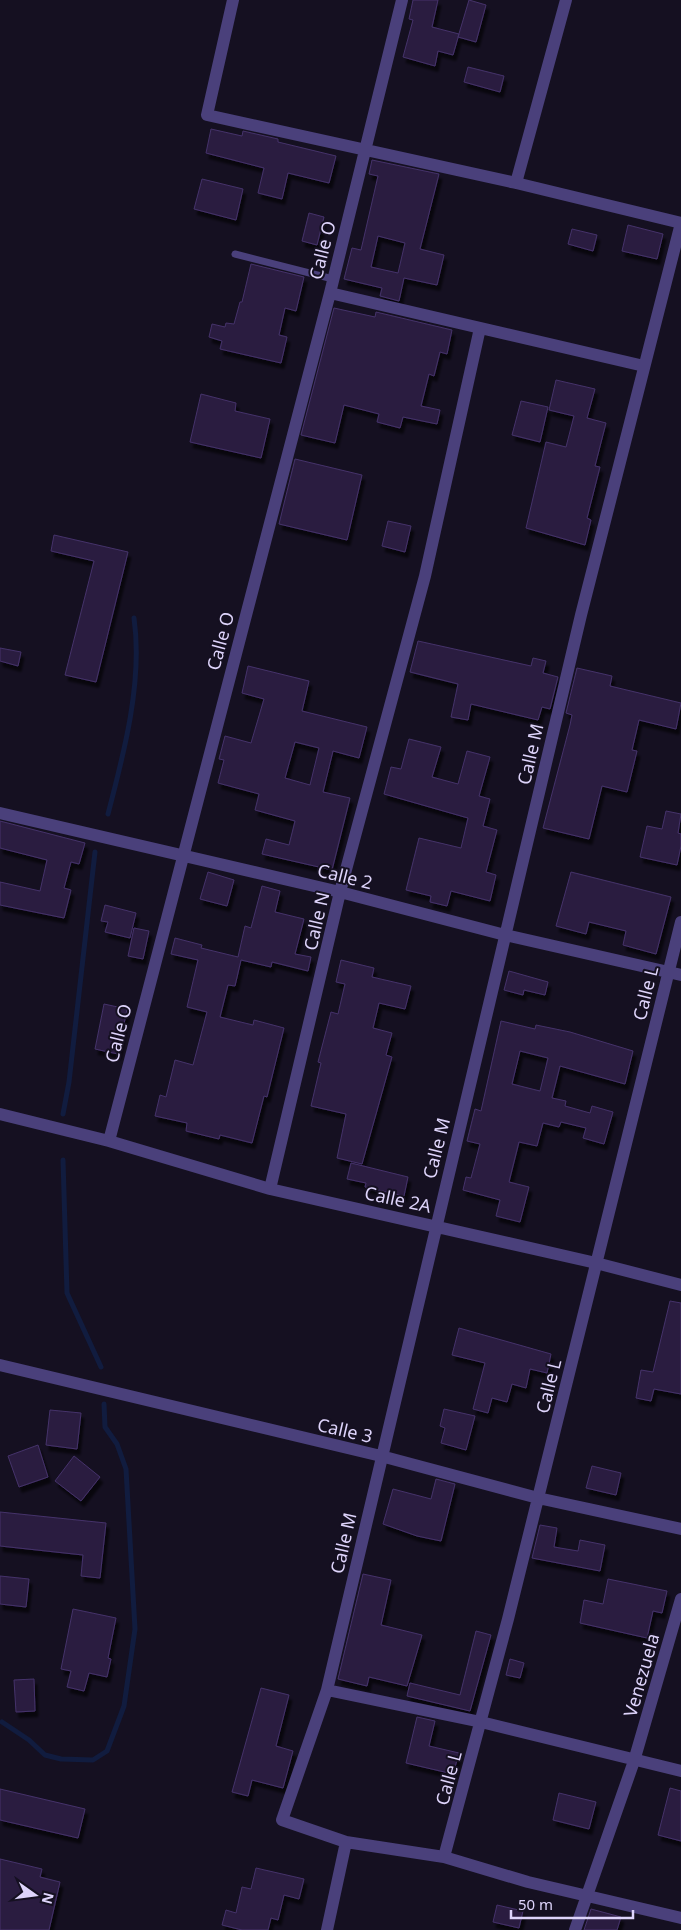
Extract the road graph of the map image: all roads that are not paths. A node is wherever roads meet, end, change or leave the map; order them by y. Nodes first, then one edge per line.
1 (233, 0) edge
2 (402, 0) edge
3 (566, 0) edge
4 (364, 151) junction
5 (516, 183) junction
6 (235, 254) dead end
7 (333, 279) junction
8 (330, 292) junction
9 (480, 328) junction
10 (644, 366) junction
11 (0, 813) edge
12 (182, 855) junction
13 (340, 892) junction
14 (681, 922) edge
15 (505, 935) junction
16 (668, 972) junction
17 (681, 975) edge
18 (0, 1114) edge
19 (109, 1140) junction
20 (270, 1189) junction
21 (435, 1226) junction
22 (596, 1263) junction
23 (681, 1285) edge
24 (0, 1365) edge
25 (381, 1456) junction
26 (538, 1498) junction
27 (681, 1529) edge
28 (681, 1599) edge
29 (327, 1690) junction
30 (481, 1722) junction
31 (634, 1761) junction
32 (681, 1771) edge
33 (346, 1842) junction
34 (444, 1857) junction
35 (585, 1896) junction
36 (681, 1918) edge
37 (327, 1930) edge
38 (575, 1930) edge

1 - 4 street
2 - 4 street, Calle O
3 - 5 street
4 - 5 street
4 - 7 street, Calle O
5 - 10 street, Calle M
6 - 7 lane
7 - 8 street, Calle O
8 - 9 street
8 - 12 street, Calle O
9 - 10 street
9 - 13 street, Calle N
10 - 15 street, Calle M
11 - 12 street, Calle 2
12 - 13 street, Calle 2
12 - 19 street, Calle O
13 - 15 street, Calle 2
13 - 20 street, Calle N
14 - 16 street, Calle L
15 - 16 street, Calle 2
15 - 21 street, Calle M
16 - 17 street, Calle 2
16 - 22 street, Calle L
18 - 19 street, Calle 2A
19 - 20 street, Calle 2A
20 - 21 street, Calle 2A
21 - 22 street, Calle 2A
21 - 25 street, Calle M
22 - 23 street, Calle 2A
22 - 26 street, Calle L
24 - 25 street, Calle 3
25 - 26 street, Calle 3
25 - 29 street, Calle M
26 - 27 street, Calle 3
26 - 30 street, Calle L
28 - 31 street, Venezuela
29 - 30 street
29 - 33 street, Calle M
30 - 31 street
30 - 34 street, Calle L
31 - 32 street
31 - 35 street, Venezuela
33 - 34 street
33 - 37 street
34 - 35 street
35 - 36 street
35 - 38 street, Venezuela

